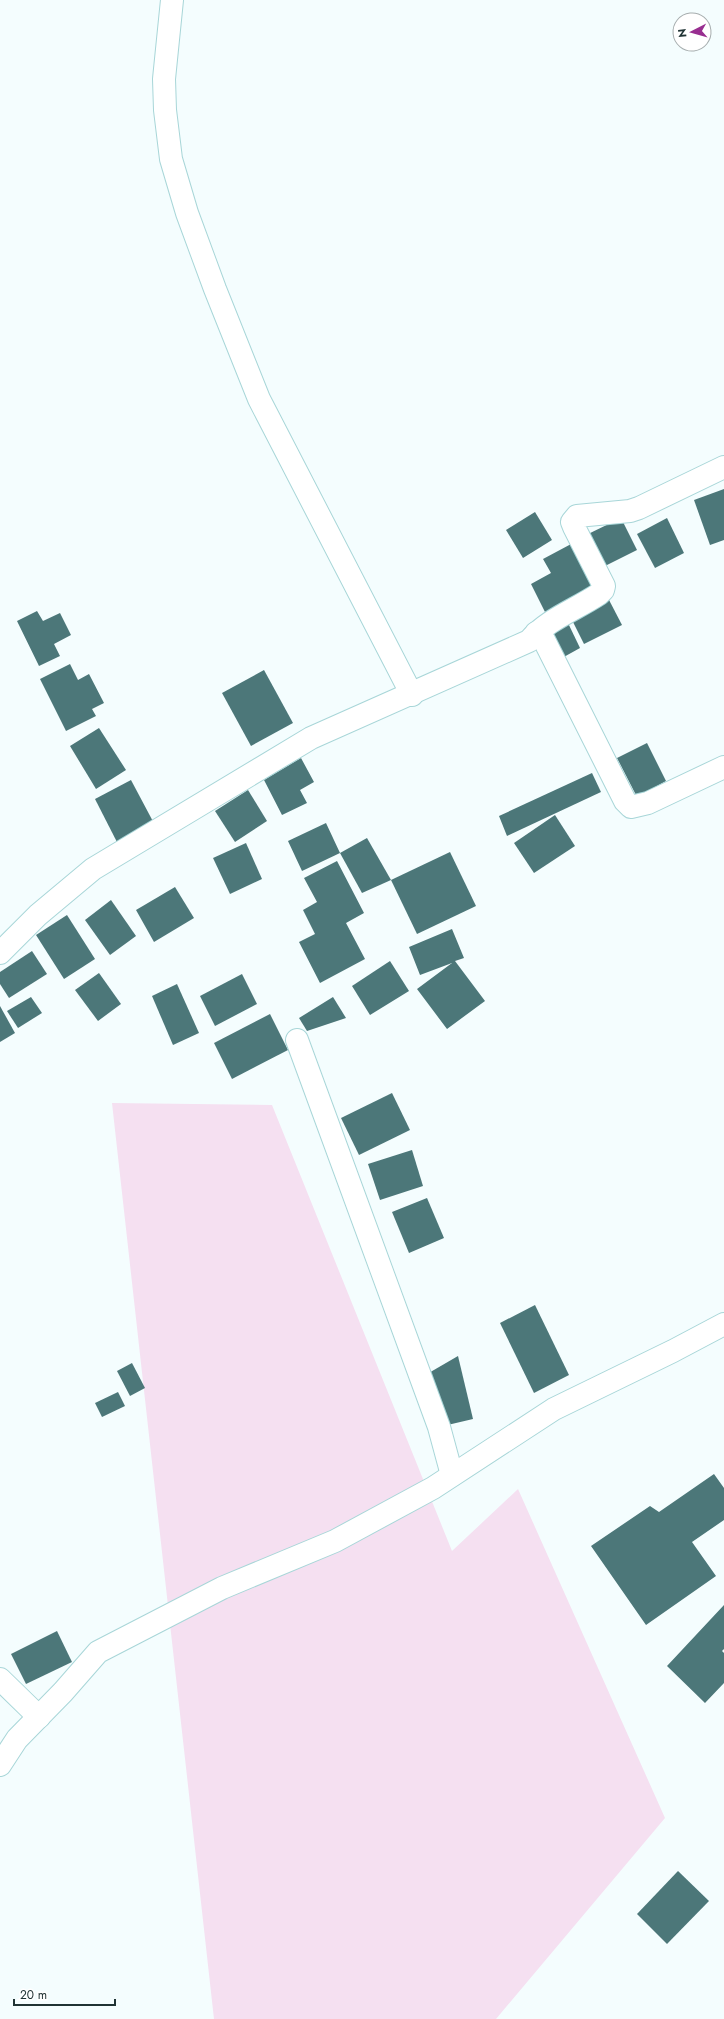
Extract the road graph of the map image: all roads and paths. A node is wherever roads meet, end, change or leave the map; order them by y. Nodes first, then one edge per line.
1 (172, 0) edge
2 (724, 467) edge
3 (536, 633) junction
4 (412, 695) junction
5 (724, 767) edge
6 (0, 953) edge
7 (297, 1040) dead end
8 (724, 1324) edge
9 (452, 1475) junction
10 (0, 1679) edge
11 (39, 1716) junction
12 (0, 1765) edge

1 - 4 street
2 - 3 street
3 - 4 street
3 - 5 street
4 - 6 street
7 - 9 street
8 - 9 street
9 - 11 street
10 - 11 street
11 - 12 street

